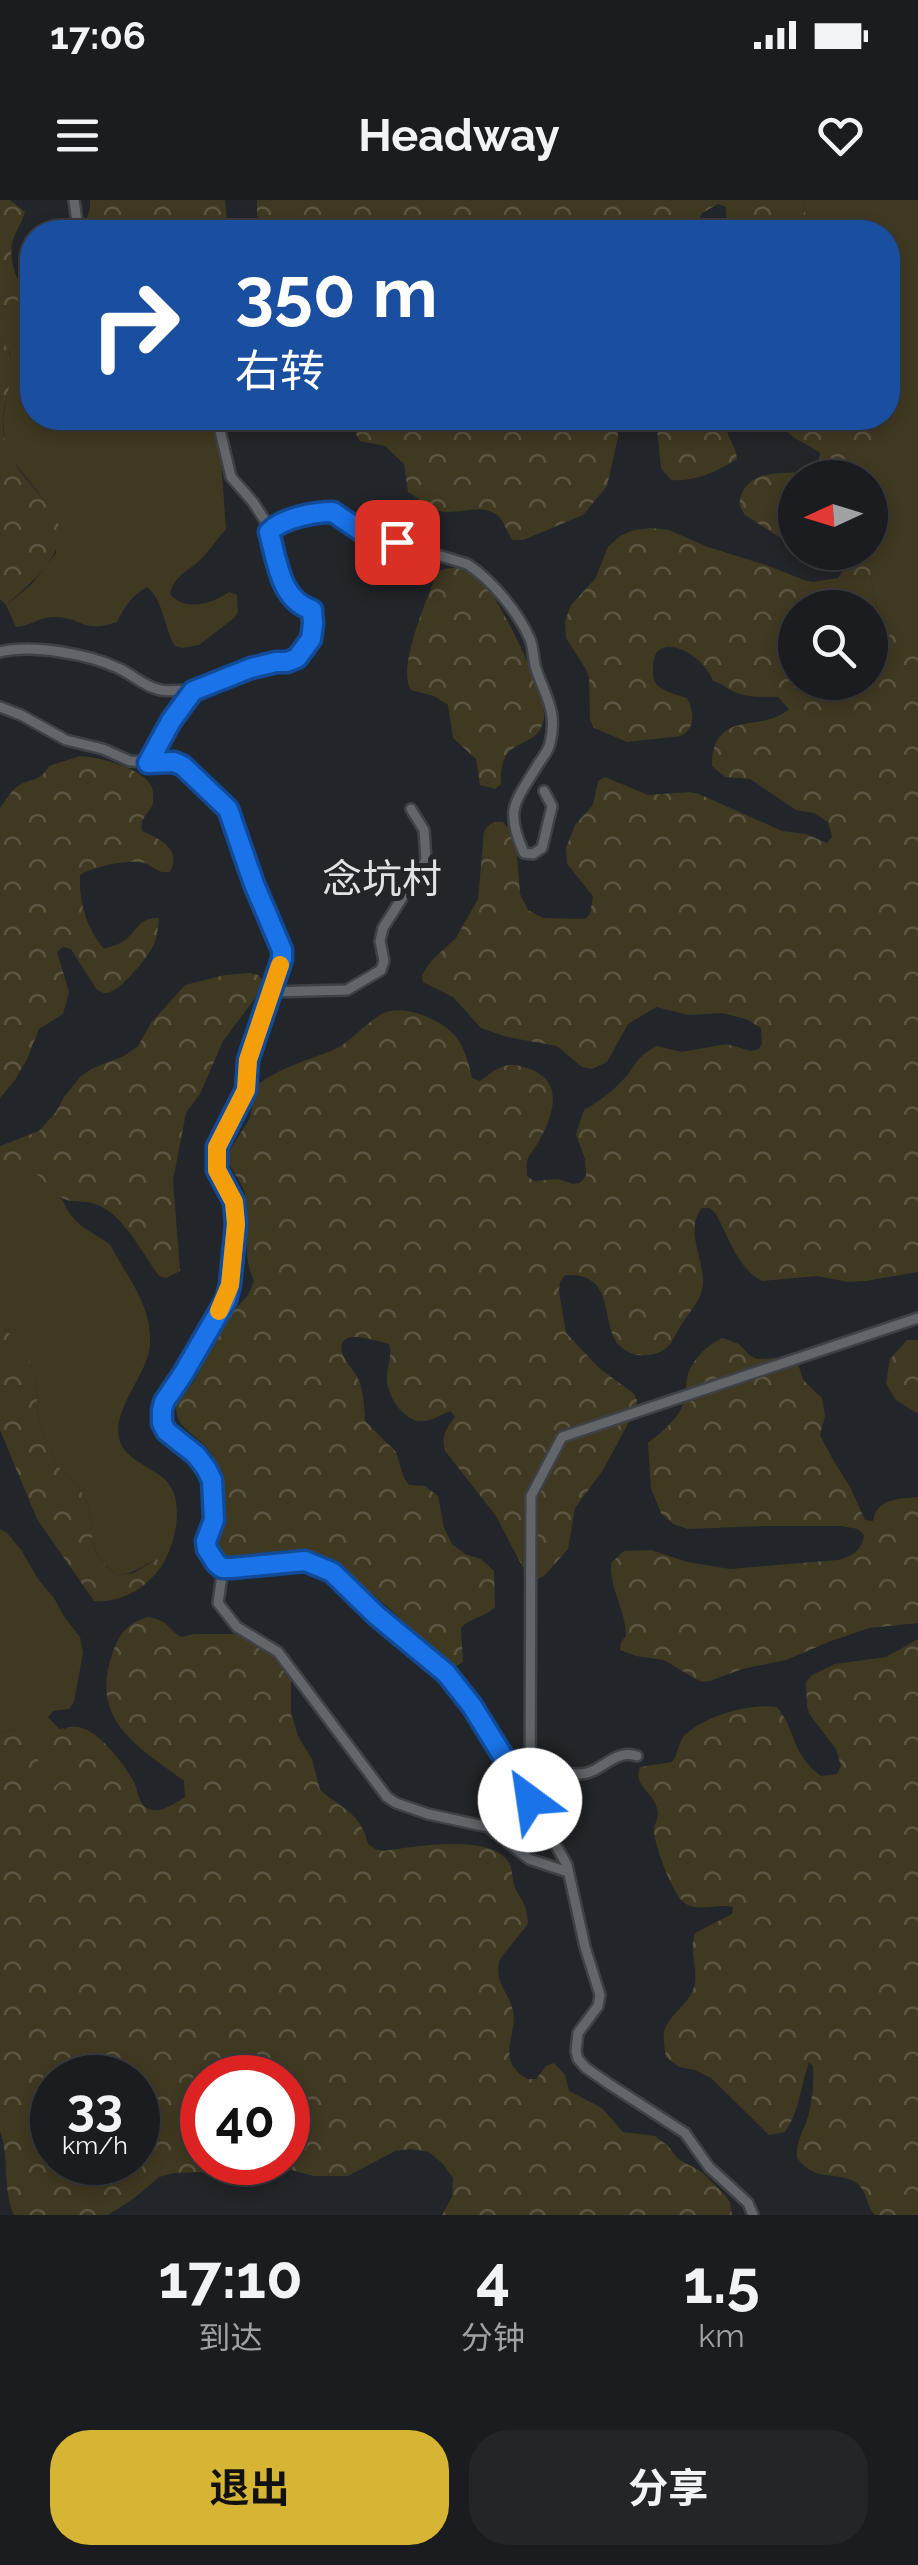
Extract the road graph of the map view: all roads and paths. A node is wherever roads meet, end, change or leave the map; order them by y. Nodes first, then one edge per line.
1 (220, 430) edge
2 (271, 530) junction
3 (0, 652) edge
4 (193, 691) junction
5 (0, 707) edge
6 (148, 763) junction
7 (544, 791) dead end
8 (411, 808) dead end
9 (269, 992) junction
10 (918, 1318) edge
11 (222, 1568) junction
12 (637, 1756) dead end
13 (530, 1764) junction
14 (530, 1800) junction
15 (568, 1872) junction
16 (753, 2215) edge

1 - 2 street
2 - 4 street
2 - 7 street
3 - 4 street
4 - 6 street
5 - 6 street
6 - 9 street
8 - 9 street
9 - 11 street
10 - 13 street
11 - 14 street
11 - 15 street
12 - 13 street
13 - 14 street
14 - 15 street
15 - 16 street

